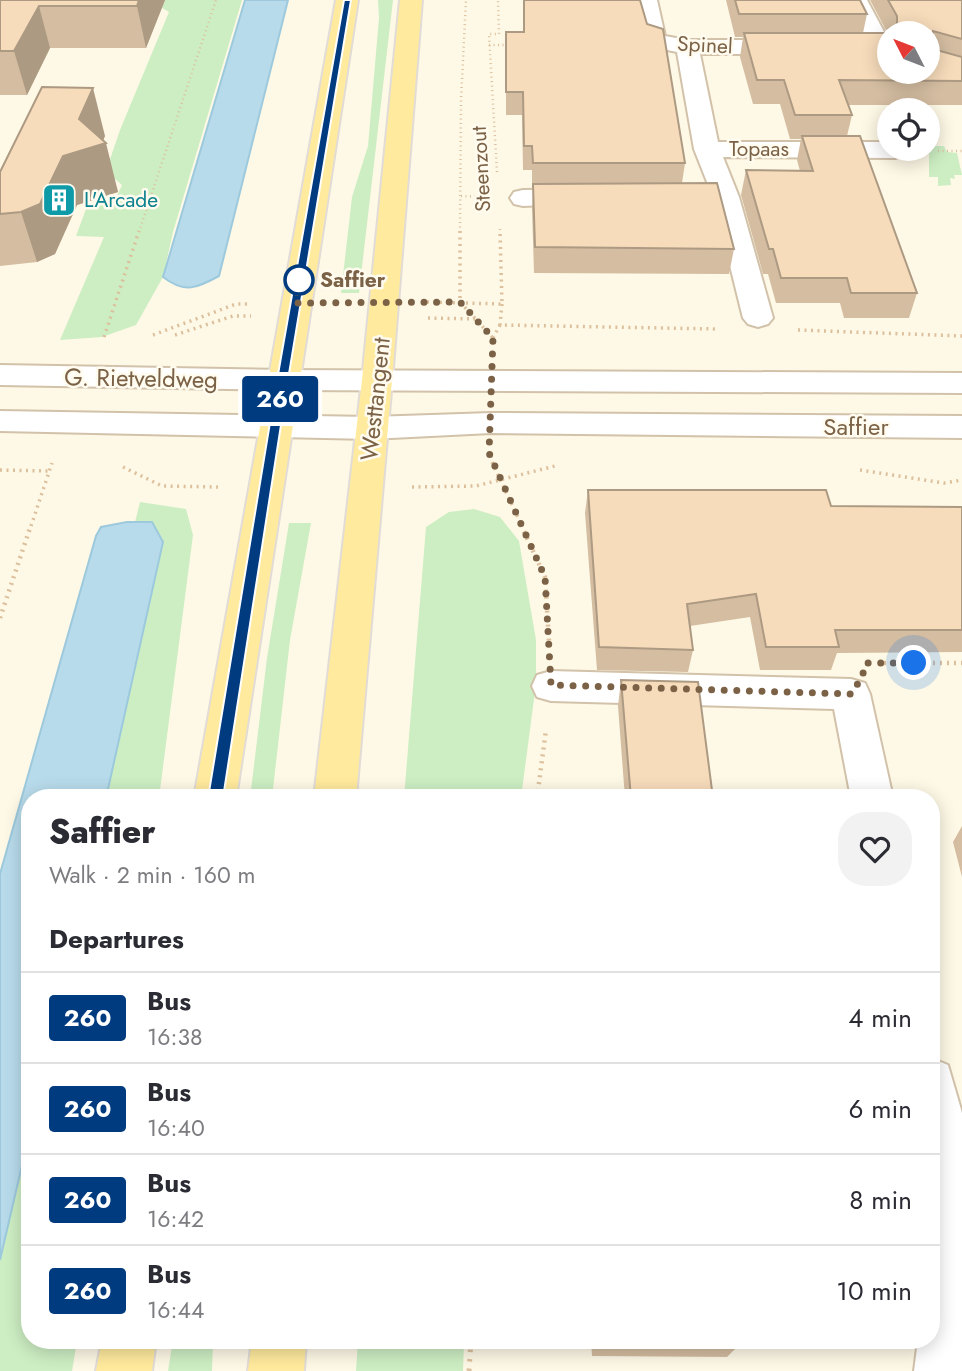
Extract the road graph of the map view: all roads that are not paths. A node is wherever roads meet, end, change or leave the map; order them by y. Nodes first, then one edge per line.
1 (347, 0) edge
2 (411, 0) edge
3 (646, 0) edge
4 (856, 0) edge
5 (877, 35) edge
6 (687, 47) junction
7 (812, 47) edge
8 (854, 47) edge
9 (877, 48) edge
10 (707, 149) junction
11 (877, 150) edge
12 (604, 197) edge
13 (523, 198) dead end
14 (758, 318) dead end
15 (0, 375) edge
16 (282, 380) junction
17 (377, 380) junction
18 (962, 383) edge
19 (0, 421) edge
20 (275, 426) junction
21 (962, 427) edge
22 (371, 428) junction
23 (551, 685) road end
24 (216, 789) edge
25 (336, 789) edge
26 (870, 789) edge
27 (940, 1125) edge
28 (952, 1214) edge
29 (128, 1349) edge
30 (278, 1349) edge
31 (124, 1371) edge
32 (276, 1371) edge
33 (942, 1371) edge

1 - 16 main road
2 - 17 main road, Westtangent
3 - 6 street, Spinel
4 - 5 street
6 - 7 street, Spinel
6 - 10 street, Topaas
8 - 9 street
10 - 11 street, Topaas
10 - 14 street, Topaas
12 - 13 street
15 - 16 street, G. Rietveldweg
16 - 17 street, G. Rietveldweg
16 - 20 main road
17 - 18 street, Saffier
17 - 22 main road, Westtangent
19 - 20 street, G. Rietveldweg
20 - 22 street, G. Rietveldweg
20 - 24 main road
21 - 22 street, Saffier
22 - 25 main road, Westtangent
23 - 26 street
27 - 28 street
28 - 33 street
29 - 31 main road
30 - 32 main road

